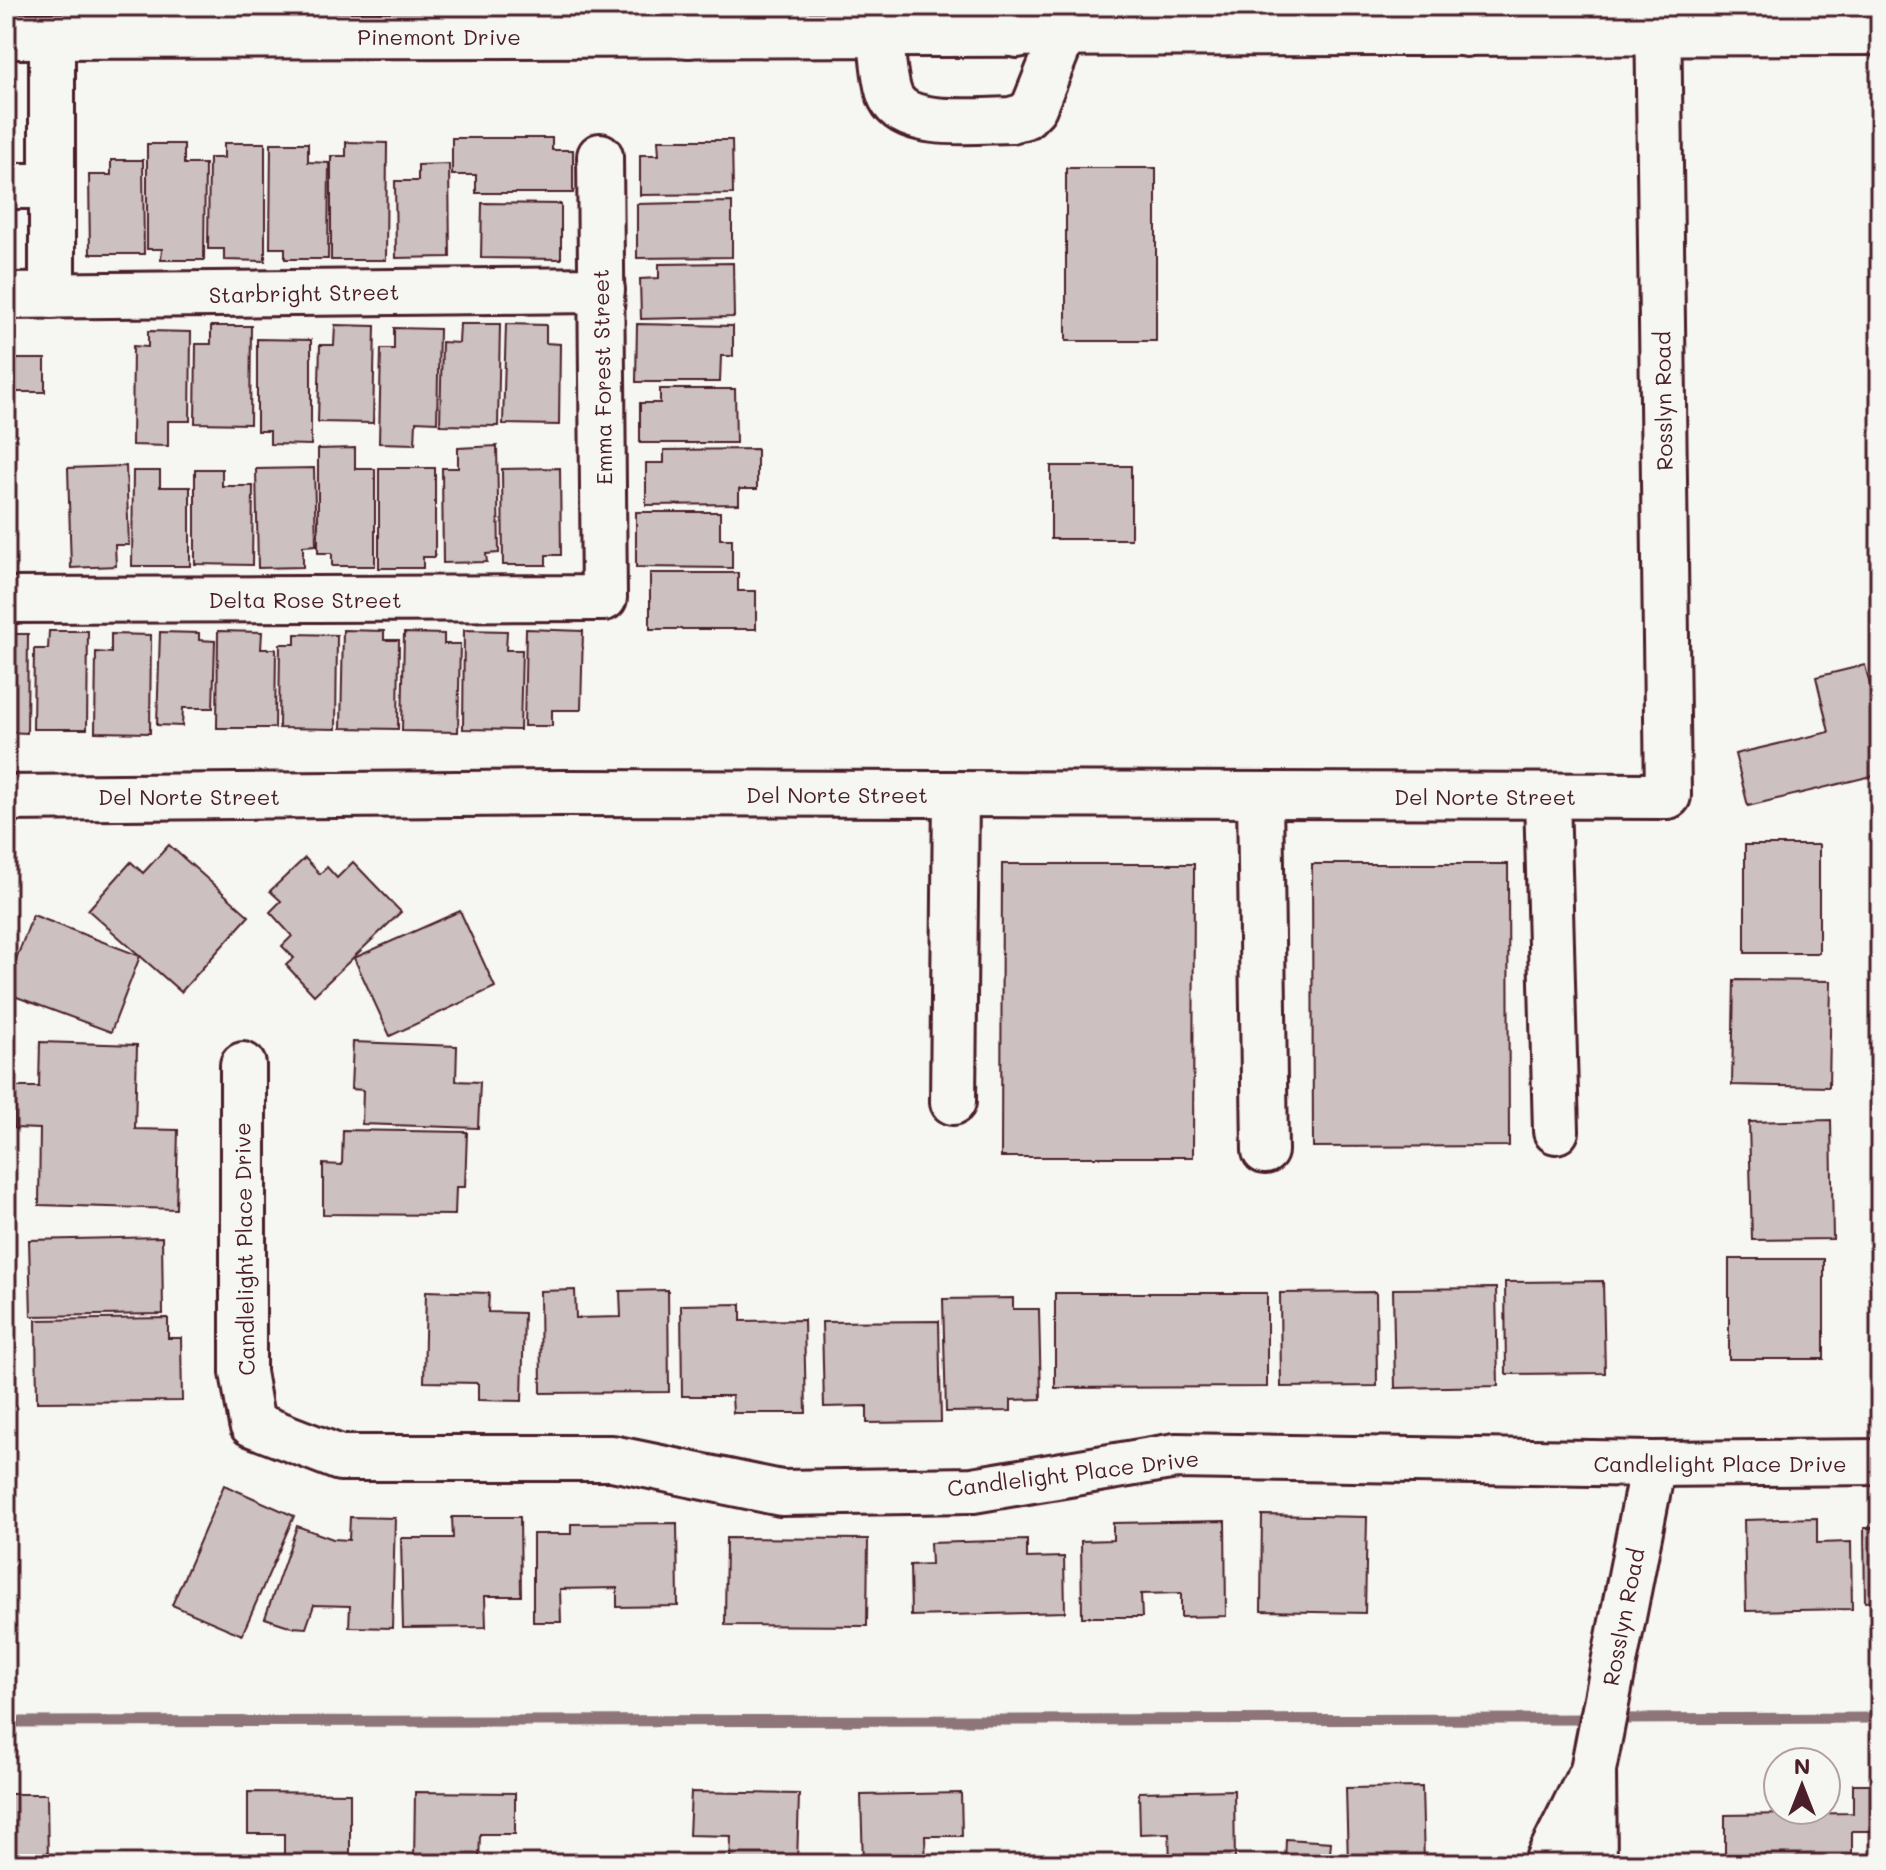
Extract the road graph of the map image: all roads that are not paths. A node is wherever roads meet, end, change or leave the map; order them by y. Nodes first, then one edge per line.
1 (1468, 20) edge
2 (1658, 20) edge
3 (328, 21) edge
4 (504, 21) edge
5 (689, 21) edge
6 (1016, 21) edge
7 (905, 25) edge
8 (1880, 32) edge
9 (1063, 35) junction
10 (6, 36) edge
11 (52, 36) junction
12 (600, 156) dead end
13 (6, 186) edge
14 (52, 186) junction
15 (602, 290) junction
16 (6, 296) edge
17 (52, 296) junction
18 (604, 598) joint
19 (6, 600) edge
20 (956, 794) junction
21 (1260, 795) junction
22 (1547, 796) junction
23 (1668, 796) joint
24 (6, 798) edge
25 (243, 1065) dead end
26 (953, 1102) dead end
27 (1556, 1131) dead end
28 (1265, 1151) dead end
29 (1880, 1462) edge
30 (1653, 1464) junction
31 (1593, 1770) junction
32 (1546, 1864) edge
33 (1594, 1864) edge

1 - 2 street, Pinemont Drive
1 - 9 street, Pinemont Drive
2 - 8 street, Pinemont Drive
2 - 23 street, Rosslyn Road
3 - 4 street, Pinemont Drive
3 - 11 street, Pinemont Drive
4 - 5 street, Pinemont Drive
5 - 7 street, Pinemont Drive
6 - 7 street, Pinemont Drive
6 - 9 street, Pinemont Drive
7 - 9 street
10 - 11 street, Pinemont Drive
11 - 14 street
12 - 15 street, Emma Forest Street
13 - 14 street
14 - 17 street
15 - 17 street, Starbright Street
15 - 18 street, Emma Forest Street
16 - 17 street, Starbright Street
18 - 19 street, Delta Rose Street
20 - 21 street, Del Norte Street
20 - 24 street, Del Norte Street
20 - 26 street
21 - 22 street, Del Norte Street
21 - 28 street
22 - 23 street, Del Norte Street
22 - 27 street
25 - 30 street, Candlelight Place Drive
29 - 30 street, Candlelight Place Drive
30 - 31 street, Rosslyn Road
31 - 32 street, Rosslyn Road
31 - 33 street, Rosslyn Road

